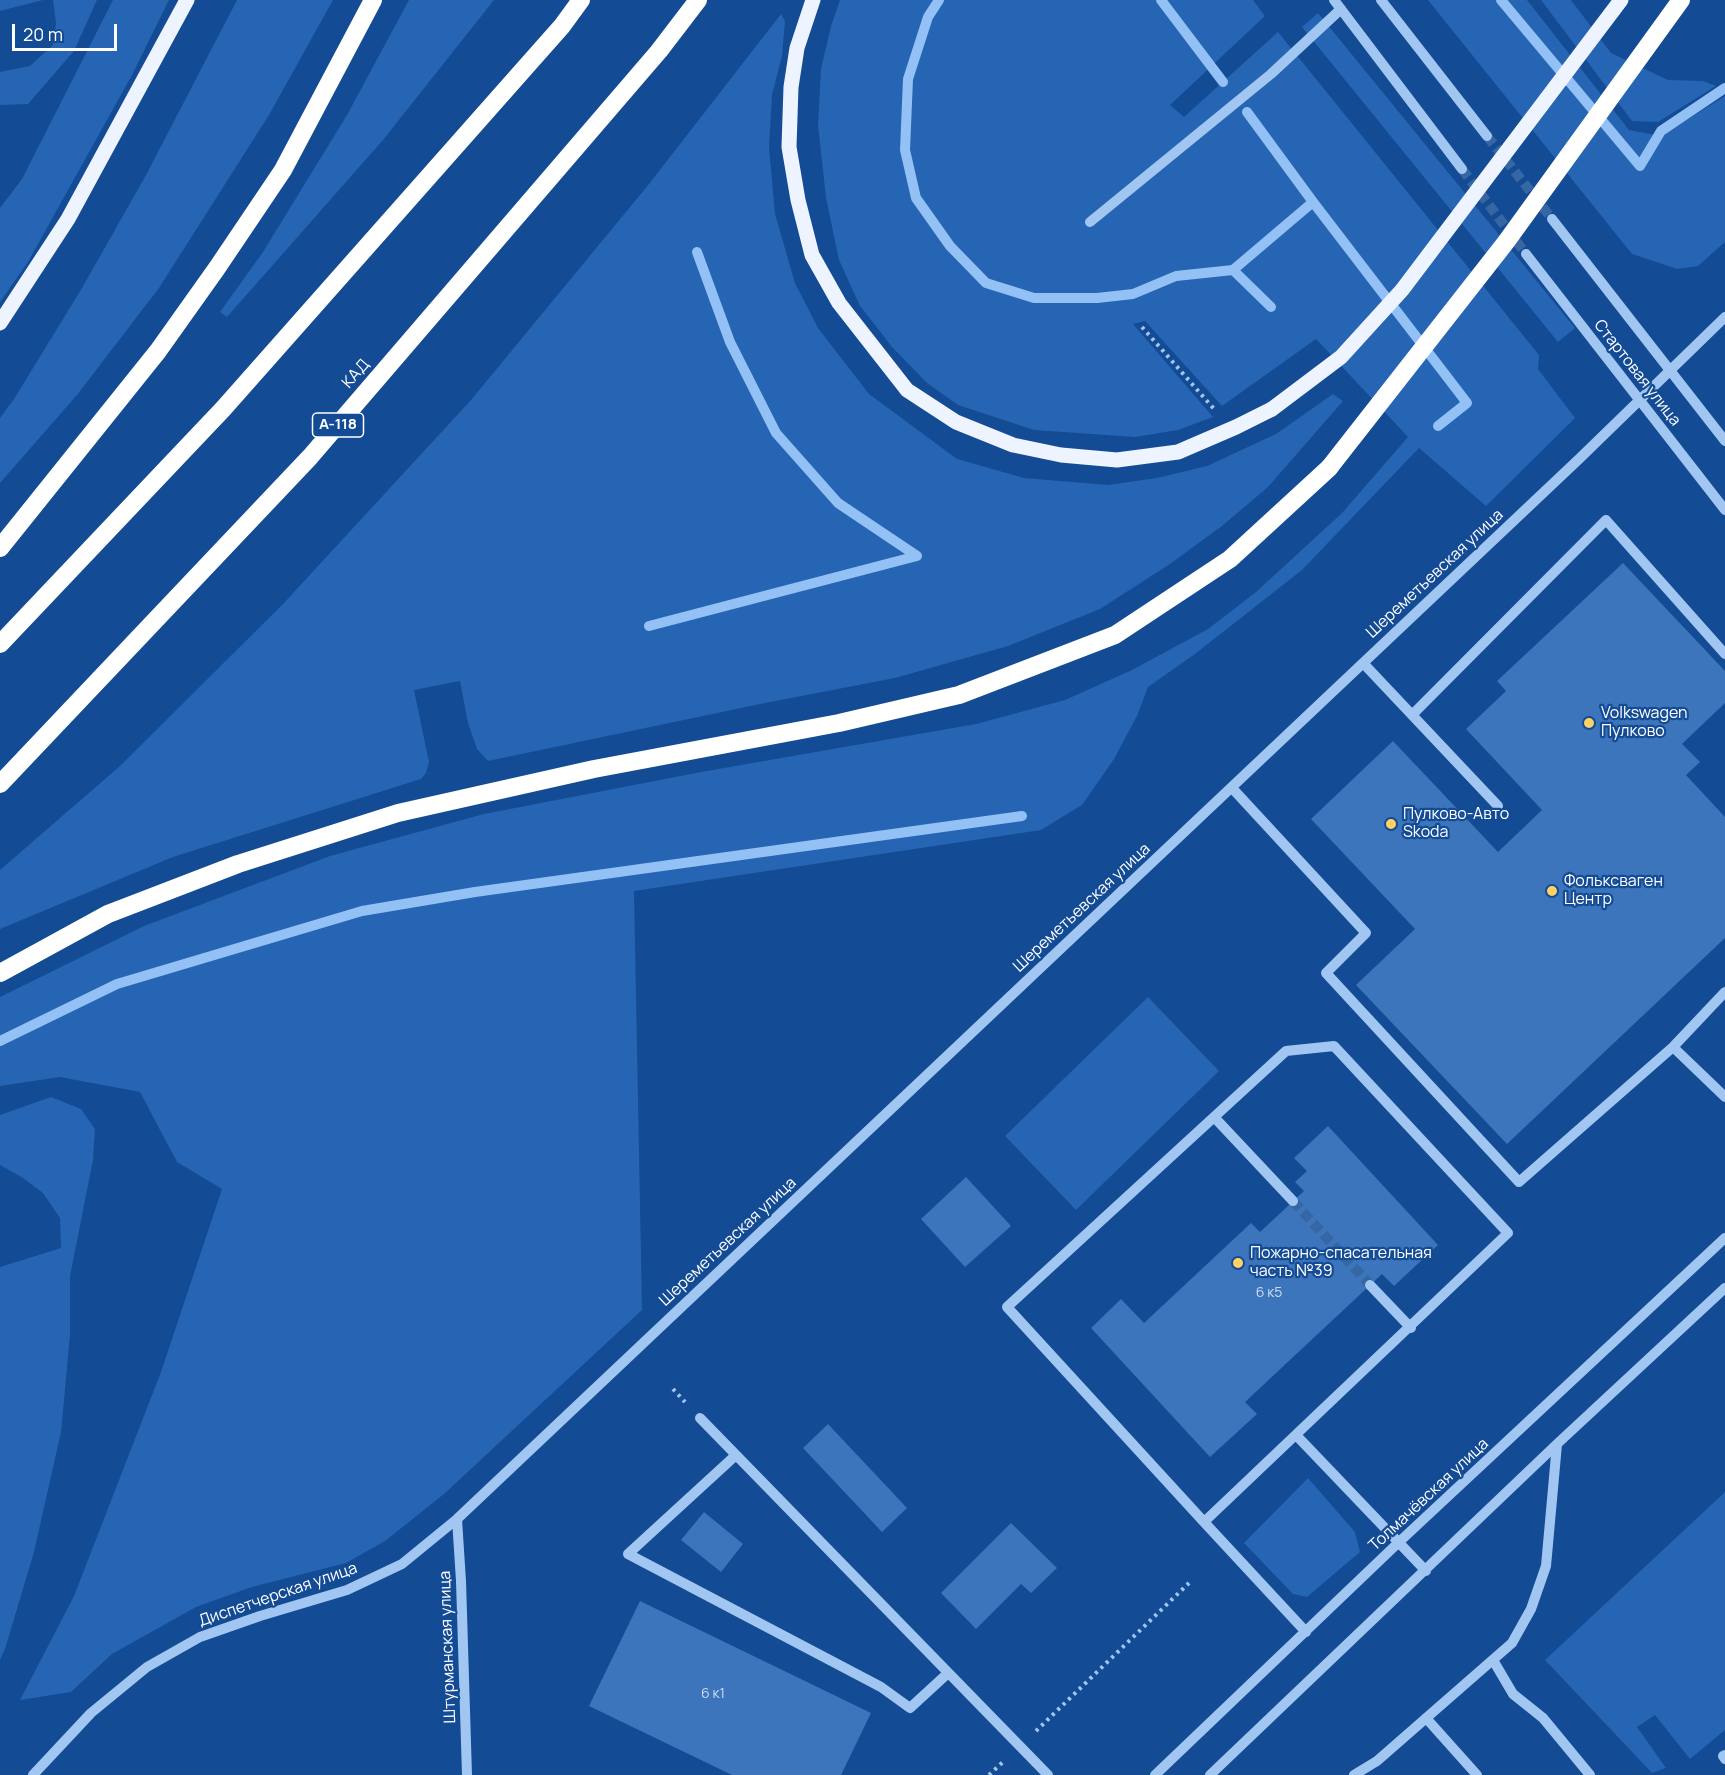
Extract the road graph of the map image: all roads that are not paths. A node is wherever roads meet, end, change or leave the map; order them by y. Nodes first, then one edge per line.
1 (187, 0) edge
2 (374, 0) edge
3 (581, 0) edge
4 (698, 0) edge
5 (813, 0) edge
6 (1381, 0) edge
7 (1621, 0) edge
8 (1681, 0) edge
9 (1337, 4) edge
10 (1487, 136) tunnel mouth
11 (1462, 169) tunnel mouth
12 (1552, 219) tunnel mouth
13 (1090, 222) dead end
14 (1526, 254) tunnel mouth
15 (1725, 317) edge
16 (0, 323) edge
17 (1670, 370) junction
18 (1639, 400) junction
19 (1725, 441) edge
20 (1725, 510) edge
21 (0, 548) edge
22 (0, 644) edge
23 (1725, 654) edge
24 (1363, 663) junction
25 (1412, 715) junction
26 (0, 784) edge
27 (1232, 788) junction
28 (1498, 806) dead end
29 (0, 973) edge
30 (1725, 992) edge
31 (1673, 1047) junction
32 (1725, 1097) edge
33 (1215, 1117) junction
34 (1293, 1202) tunnel mouth
35 (1725, 1238) edge
36 (1370, 1285) tunnel mouth
37 (1725, 1288) edge
38 (1410, 1328) junction
39 (700, 1418) dead end
40 (1296, 1435) junction
41 (1557, 1444) junction
42 (736, 1455) junction
43 (457, 1519) junction
44 (1204, 1522) junction
45 (1398, 1543) junction
46 (1426, 1571) junction
47 (1306, 1632) junction
48 (1493, 1660) junction
49 (947, 1674) junction
50 (1426, 1718) junction
51 (33, 1775) edge
52 (467, 1775) edge
53 (1048, 1775) edge
54 (1155, 1775) edge
55 (1210, 1775) edge
56 (1354, 1775) edge
57 (1477, 1775) edge
58 (1590, 1775) edge

1 - 16 main road
2 - 21 highway
3 - 22 highway
4 - 26 highway, КАД / А-118
5 - 7 main road, bridge
6 - 10 street
8 - 29 highway, bridge
9 - 11 street
9 - 13 street
12 - 17 street, Стартовая улица
14 - 18 street, Стартовая улица
15 - 17 street, Шереметьевская улица
17 - 18 street, Шереметьевская улица
17 - 19 street, Стартовая улица
18 - 20 street, Стартовая улица
18 - 24 street, Шереметьевская улица
23 - 25 street
24 - 25 street
24 - 27 street, Шереметьевская улица
25 - 28 street
27 - 31 street
27 - 43 street, Шереметьевская улица
30 - 31 street
31 - 32 street
33 - 34 street
33 - 38 street
33 - 44 street
35 - 45 street, Толмачёвская улица
36 - 38 street
37 - 41 street
38 - 40 street
39 - 42 street
40 - 44 street
40 - 45 street
41 - 46 street
41 - 48 street
42 - 49 street
42 - 49 street
43 - 51 street, Диспетчерская улица
43 - 52 street, Штурманская улица
44 - 47 street
45 - 46 street
45 - 47 street, Толмачёвская улица
46 - 55 street
47 - 54 street, Толмачёвская улица
48 - 50 street
48 - 58 street
49 - 53 street
50 - 56 street
50 - 57 street

